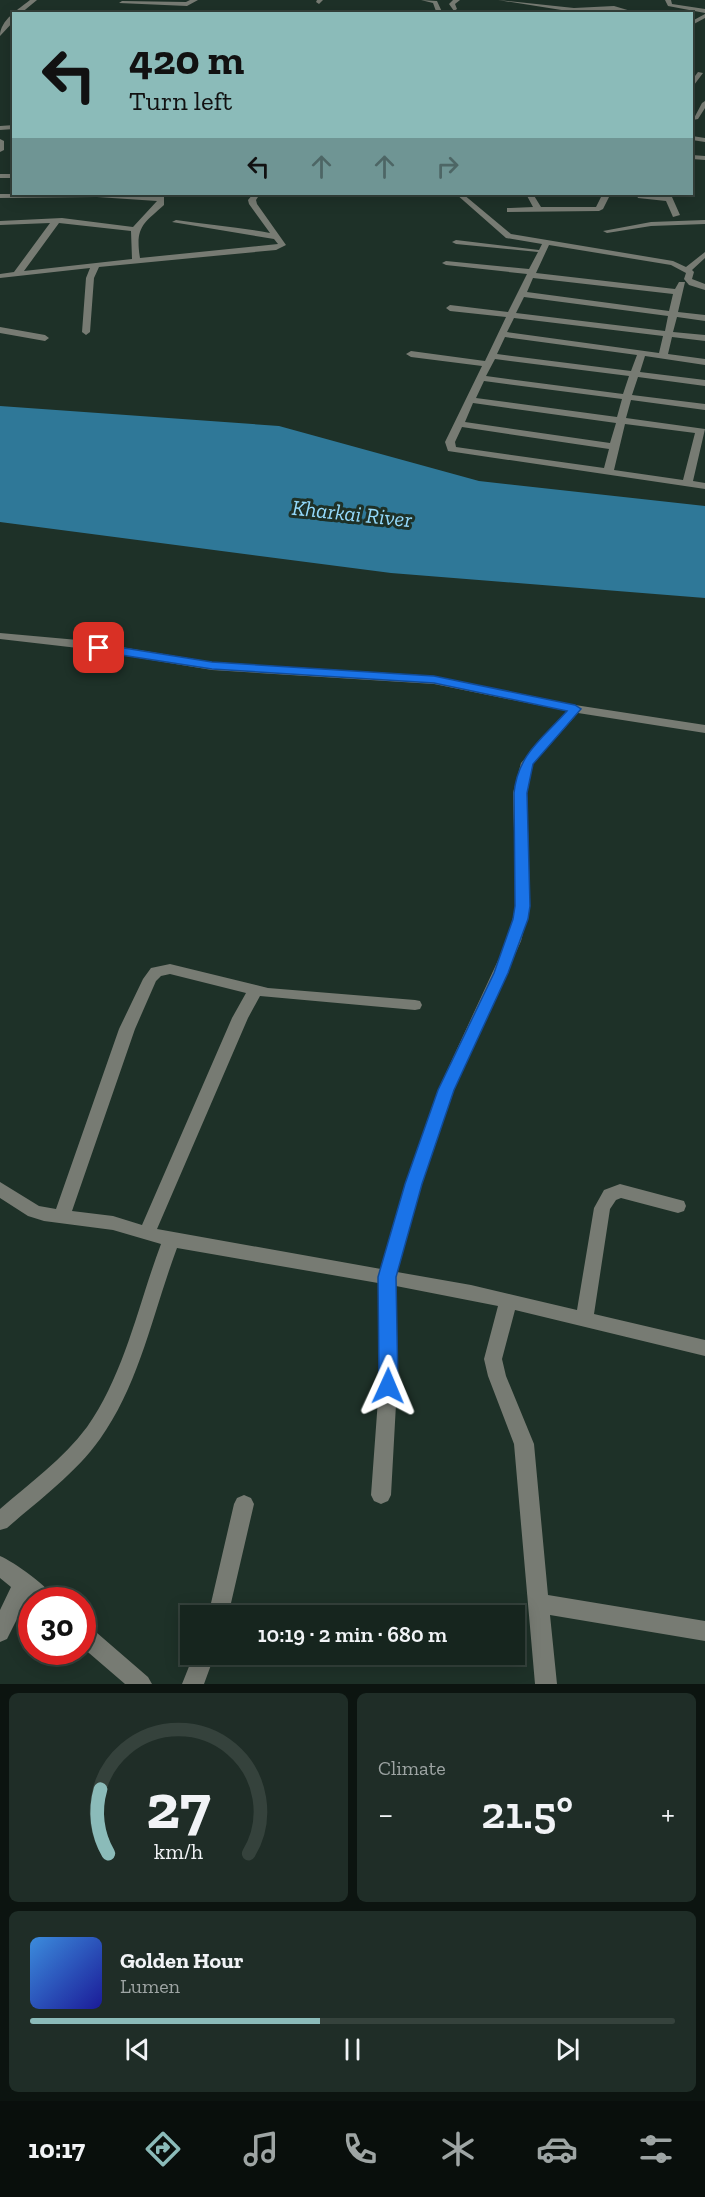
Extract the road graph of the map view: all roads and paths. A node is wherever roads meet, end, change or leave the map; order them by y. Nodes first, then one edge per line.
1 (34, 0) edge
2 (195, 0) edge
3 (424, 0) edge
4 (457, 0) edge
5 (501, 0) edge
6 (668, 0) edge
7 (120, 2) edge
8 (578, 2) dead end
9 (517, 3) junction
10 (533, 5) junction
11 (454, 9) dead end
12 (620, 9) junction
13 (509, 11) dead end
14 (705, 11) edge
15 (19, 12) edge
16 (439, 12) edge
17 (539, 12) edge
18 (580, 12) edge
19 (631, 12) edge
20 (705, 16) edge
21 (12, 19) edge
22 (694, 26) edge
23 (0, 34) edge
24 (705, 103) edge
25 (695, 119) dead end
26 (12, 125) edge
27 (0, 128) edge
28 (0, 141) edge
29 (0, 150) edge
30 (256, 195) edge
31 (460, 195) edge
32 (530, 195) edge
33 (606, 195) edge
34 (0, 196) edge
35 (641, 198) edge
36 (510, 210) dead end
37 (538, 210) junction
38 (183, 215) dead end
39 (675, 215) dead end
40 (55, 222) junction
41 (176, 222) dead end
42 (705, 222) edge
43 (0, 223) edge
44 (270, 228) junction
45 (133, 229) junction
46 (607, 231) dead end
47 (277, 237) junction
48 (456, 242) dead end
49 (544, 247) junction
50 (705, 254) edge
51 (136, 260) junction
52 (446, 263) dead end
53 (96, 264) junction
54 (688, 269) junction
55 (531, 273) junction
56 (17, 274) junction
57 (0, 276) edge
58 (688, 279) junction
59 (705, 287) edge
60 (678, 292) junction
61 (521, 294) junction
62 (450, 308) dead end
63 (672, 313) junction
64 (511, 315) junction
65 (705, 318) edge
66 (0, 330) edge
67 (86, 332) dead end
68 (667, 333) junction
69 (502, 334) junction
70 (45, 338) dead end
71 (705, 338) edge
72 (642, 353) junction
73 (411, 354) dead end
74 (663, 356) junction
75 (490, 360) junction
76 (705, 362) edge
77 (634, 374) junction
78 (481, 378) junction
79 (705, 383) edge
80 (627, 397) junction
81 (470, 400) junction
82 (705, 407) edge
83 (621, 421) junction
84 (459, 424) junction
85 (702, 432) edge
86 (614, 447) junction
87 (693, 459) junction
88 (705, 461) edge
89 (608, 472) junction
90 (687, 484) junction
91 (705, 486) edge
92 (0, 636) edge
93 (575, 709) junction
94 (705, 729) edge
95 (255, 991) junction
96 (415, 1005) dead end
97 (0, 1189) edge
98 (678, 1206) dead end
99 (63, 1216) junction
100 (147, 1233) junction
101 (171, 1240) junction
102 (387, 1277) junction
103 (508, 1301) junction
104 (584, 1319) junction
105 (705, 1348) edge
106 (381, 1495) dead end
107 (244, 1504) dead end
108 (0, 1521) edge
109 (0, 1566) edge
110 (24, 1583) junction
111 (29, 1587) edge
112 (538, 1603) junction
113 (221, 1605) edge
114 (705, 1631) edge
115 (0, 1632) edge
116 (96, 1645) edge
117 (201, 1665) edge
118 (141, 1684) edge
119 (193, 1684) edge
120 (546, 1684) edge

1 - 15 street
2 - 7 street
3 - 16 street
4 - 11 street
5 - 9 street
6 - 14 street
8 - 12 street
9 - 10 street
9 - 13 street
10 - 17 street
10 - 18 street
12 - 18 street
12 - 19 street
20 - 22 street
21 - 23 street
24 - 25 street
26 - 27 street
28 - 29 street
30 - 44 street
31 - 49 street
32 - 37 street
33 - 37 street
34 - 45 street
35 - 39 street
36 - 37 street
38 - 44 street
40 - 43 street
40 - 45 street
40 - 56 street
41 - 47 street
42 - 46 street
44 - 47 street
45 - 51 street
47 - 51 street
48 - 49 street
49 - 54 street
49 - 55 street
50 - 54 street
51 - 53 street
52 - 55 street
53 - 56 street
53 - 67 street
54 - 58 street
55 - 60 street
55 - 61 street
56 - 57 street
58 - 59 street
58 - 60 street
60 - 63 street
61 - 63 street
61 - 64 street
62 - 64 street
63 - 65 street
63 - 68 street
64 - 68 street
64 - 69 street
66 - 70 street
68 - 71 street
68 - 74 street
69 - 72 street
69 - 75 street
72 - 74 street
72 - 77 street
73 - 75 street
74 - 76 street
75 - 77 street
75 - 78 street
77 - 79 street
77 - 80 street
78 - 80 street
78 - 81 street
80 - 82 street
80 - 83 street
81 - 83 street
81 - 84 street
83 - 85 street
83 - 86 street
84 - 86 street
84 - 89 street
85 - 87 street
86 - 89 street
87 - 88 street
87 - 90 street
89 - 90 street
90 - 91 street
92 - 93 street
93 - 94 street
93 - 102 street
95 - 96 street
95 - 99 street
95 - 100 street
97 - 99 street
98 - 104 street
99 - 100 street
100 - 101 street
101 - 102 street
101 - 108 street
102 - 103 street
102 - 106 street
103 - 104 street
103 - 112 street
104 - 105 street
107 - 113 street
109 - 110 street
110 - 111 street
110 - 115 street
112 - 114 street
112 - 120 street
116 - 118 street
117 - 119 street

